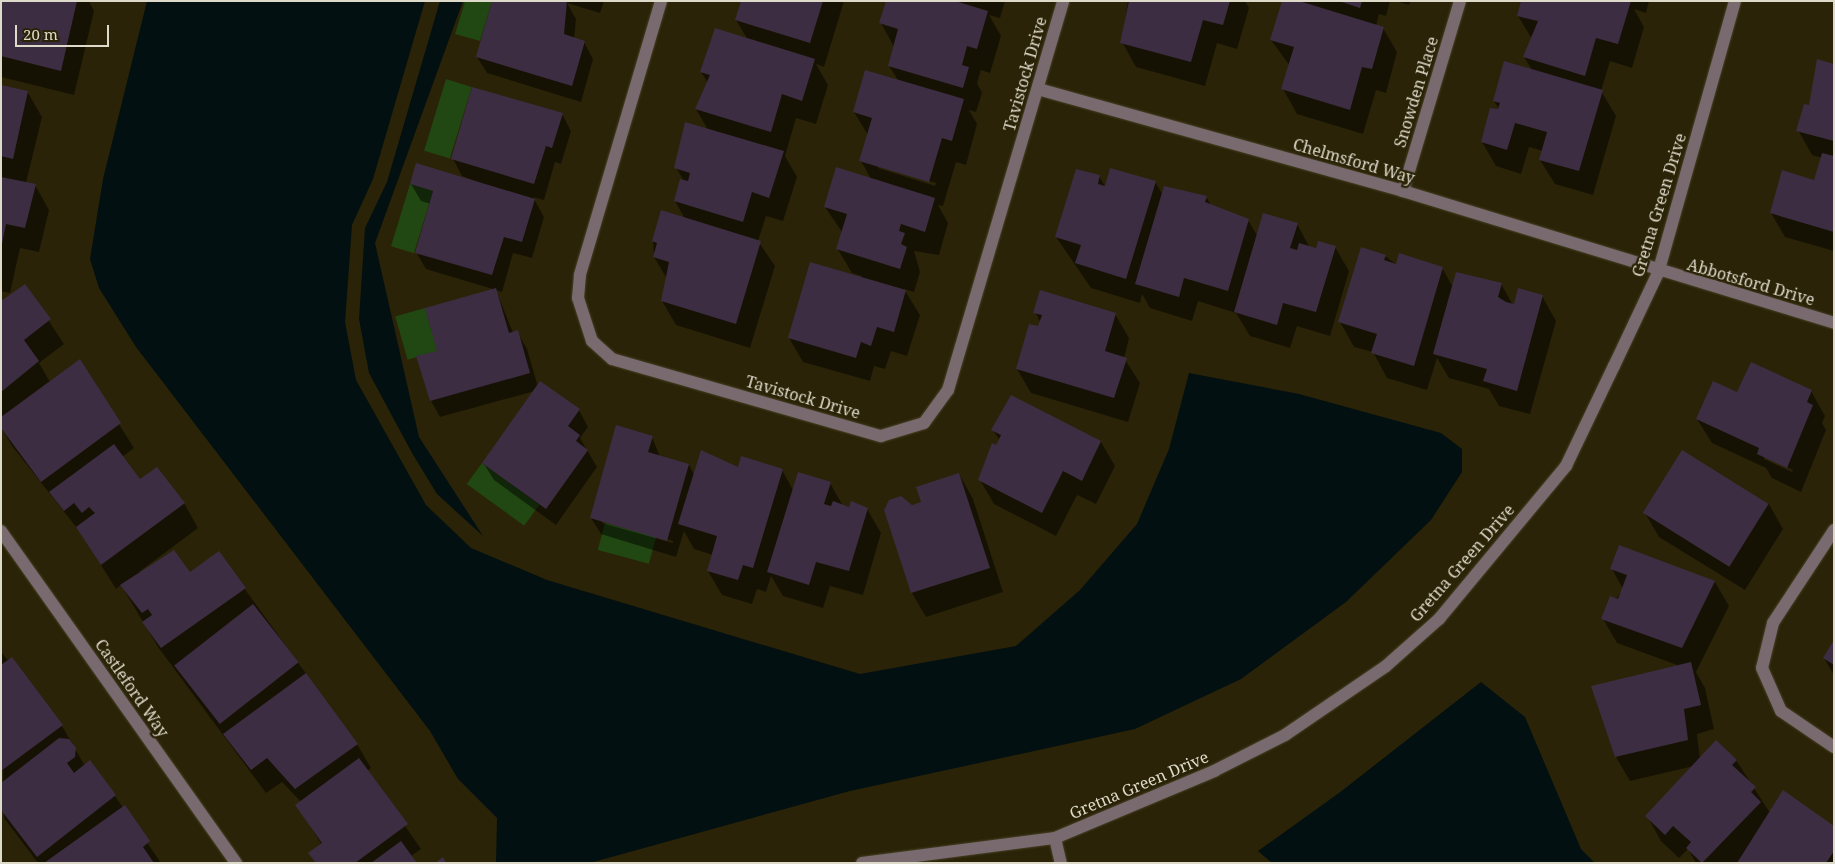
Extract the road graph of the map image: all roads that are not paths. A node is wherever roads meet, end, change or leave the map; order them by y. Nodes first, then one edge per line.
1 (661, 1) edge
2 (1063, 1) edge
3 (1460, 1) edge
4 (1735, 1) edge
5 (1038, 90) junction
6 (1403, 191) junction
7 (1658, 273) junction
8 (1834, 323) edge
9 (1834, 530) edge
10 (1, 531) edge
11 (1834, 747) edge
12 (1056, 838) junction
13 (236, 863) edge
14 (862, 863) edge
15 (1061, 863) edge

1 - 5 street, Tavistock Drive
2 - 5 street, Tavistock Drive
3 - 6 street, Snowden Place
4 - 7 street, Gretna Green Drive
5 - 6 street, Chelmsford Way
6 - 7 street, Chelmsford Way
7 - 8 street, Abbotsford Drive
7 - 12 street, Gretna Green Drive
9 - 11 street
10 - 13 street, Castleford Way
12 - 14 street, Gretna Green Drive
12 - 15 street

